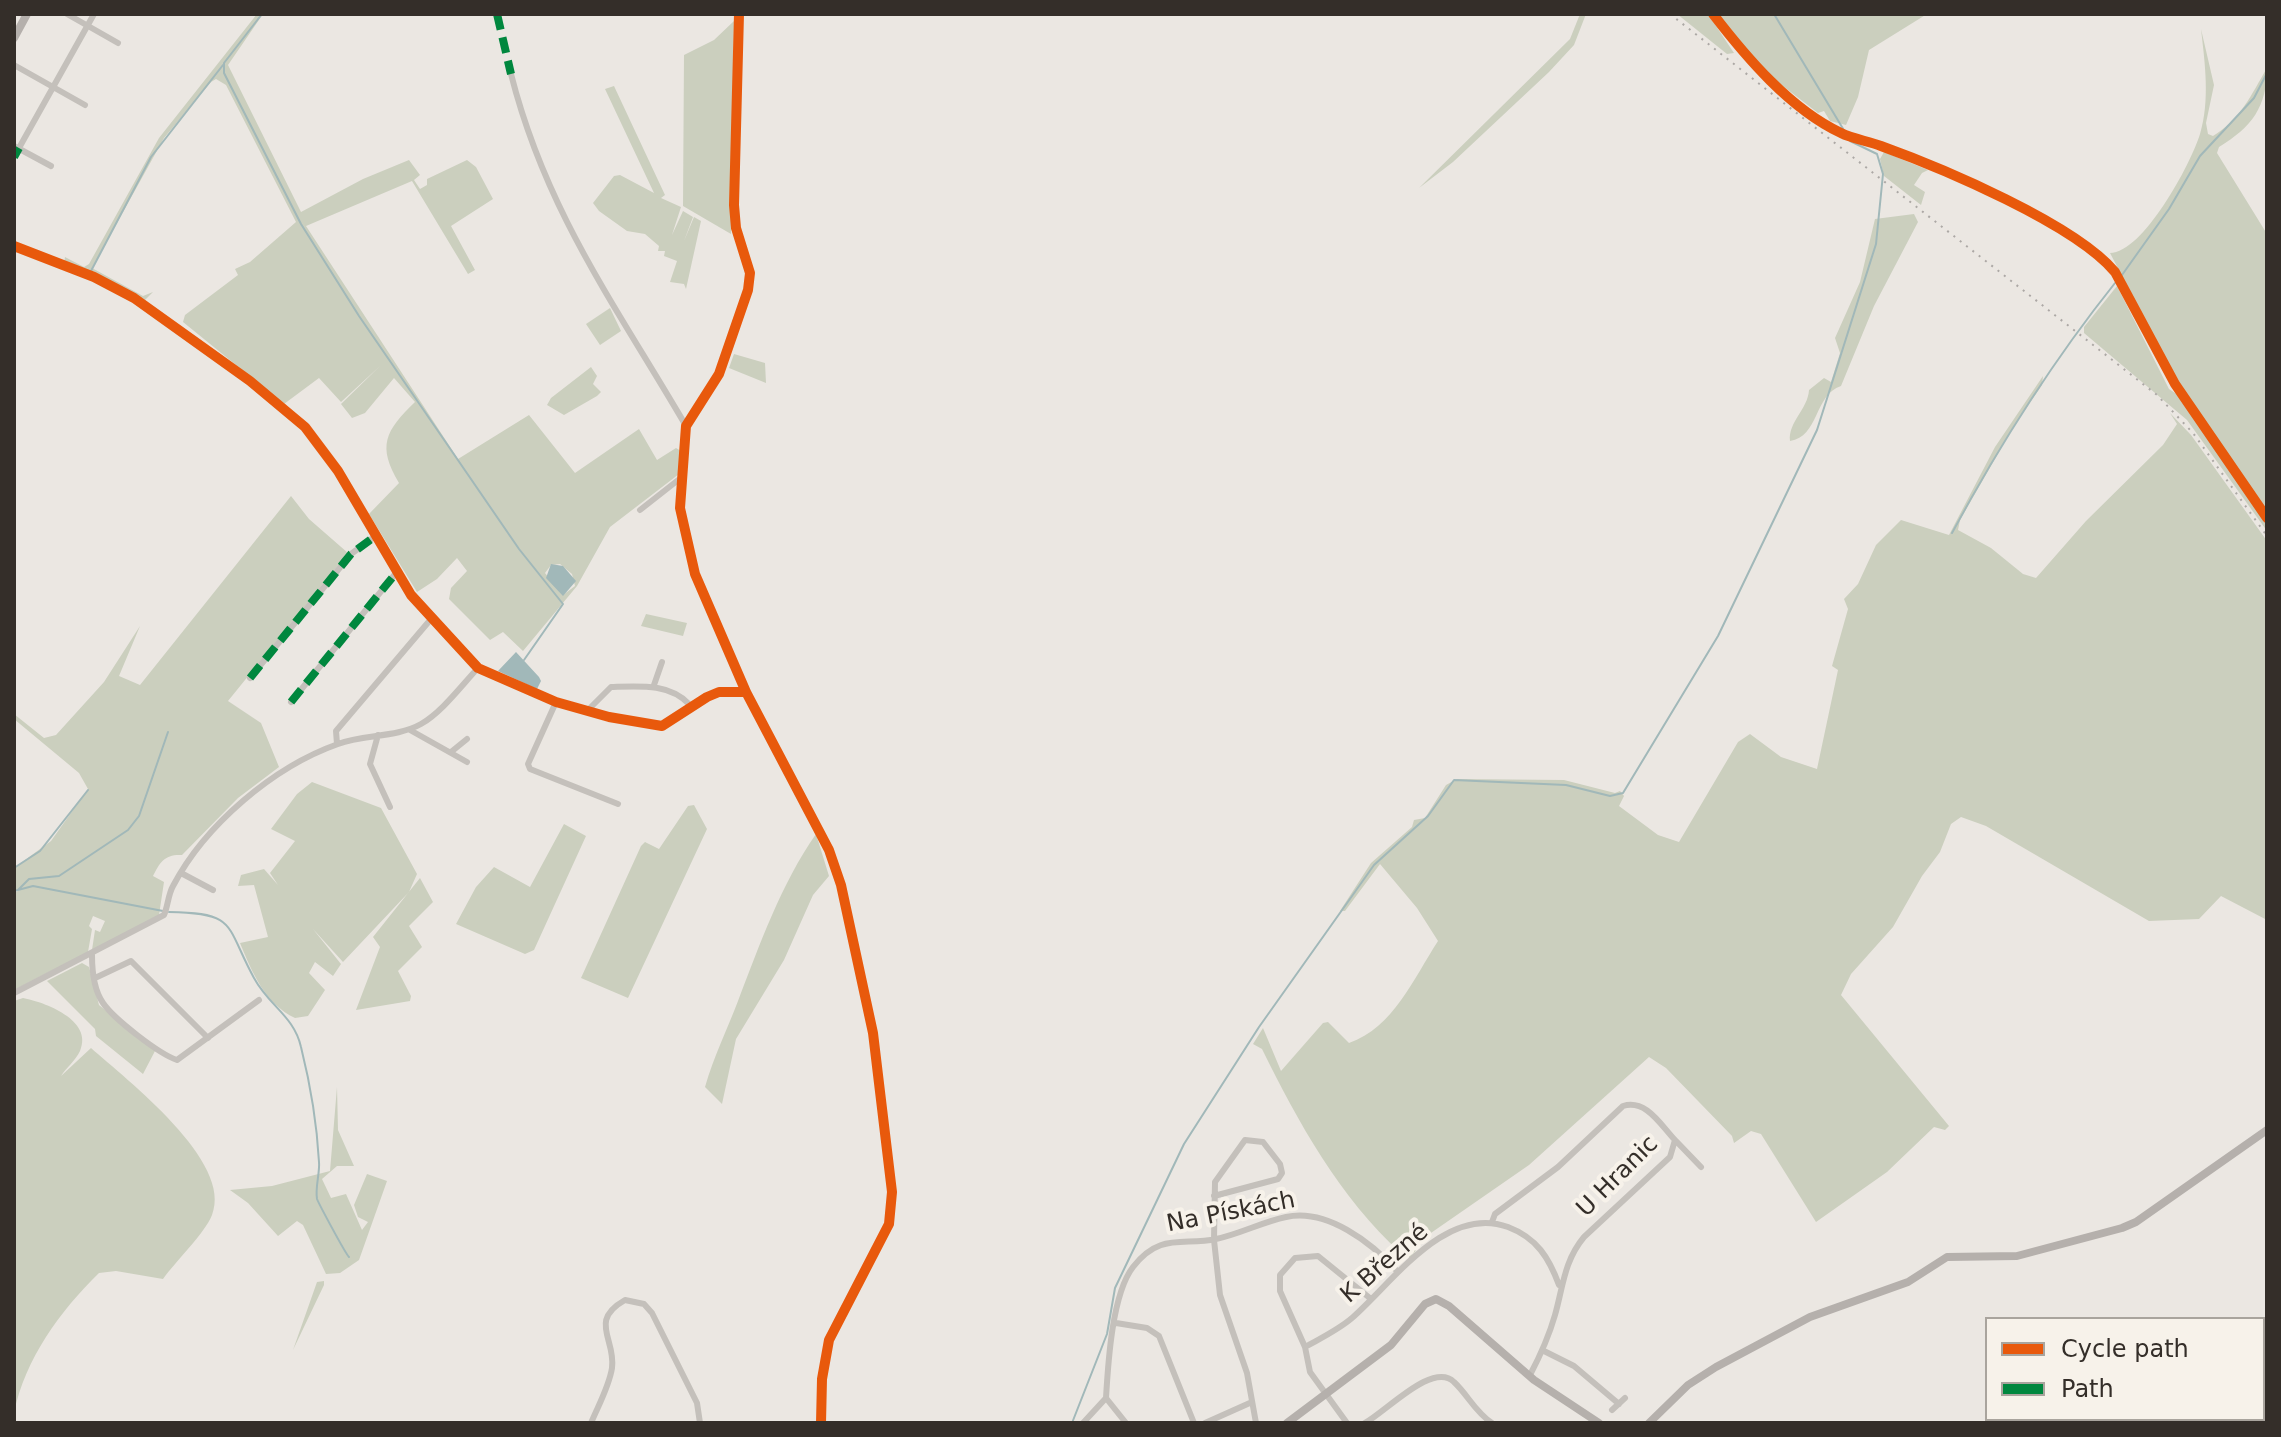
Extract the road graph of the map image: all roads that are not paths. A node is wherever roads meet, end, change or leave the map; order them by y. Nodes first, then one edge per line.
1 (67, 14) edge
2 (94, 14) edge
3 (739, 14) edge
4 (1713, 14) edge
5 (23, 15) edge
6 (88, 26) junction
7 (14, 38) edge
8 (118, 43) dead end
9 (14, 65) edge
10 (511, 74) dead end
11 (54, 88) junction
12 (85, 105) dead end
13 (16, 147) edge
14 (51, 166) dead end
15 (14, 246) edge
16 (686, 426) junction
17 (682, 477) junction
18 (640, 510) dead end
19 (2267, 518) edge
20 (374, 537) junction
21 (396, 573) junction
22 (431, 619) junction
23 (662, 662) dead end
24 (478, 668) junction
25 (250, 678) dead end
26 (654, 685) junction
27 (746, 692) junction
28 (291, 702) dead end
29 (556, 702) junction
30 (690, 705) junction
31 (587, 711) junction
32 (410, 730) junction
33 (378, 735) junction
34 (467, 739) dead end
35 (337, 744) junction
36 (451, 752) junction
37 (467, 762) dead end
38 (618, 804) dead end
39 (390, 807) dead end
40 (181, 873) junction
41 (213, 890) dead end
42 (92, 955) junction
43 (95, 978) junction
44 (253, 990) dead end
45 (14, 993) edge
46 (208, 1038) junction
47 (2267, 1130) edge
48 (1675, 1140) junction
49 (1701, 1167) dead end
50 (1214, 1196) junction
51 (1492, 1222) junction
52 (1214, 1240) junction
53 (1397, 1271) junction
54 (1559, 1285) junction
55 (1371, 1299) junction
56 (1116, 1323) junction
57 (1305, 1347) junction
58 (1542, 1350) junction
59 (1530, 1375) junction
60 (1324, 1396) junction
61 (1106, 1398) junction
62 (1625, 1398) dead end
63 (1252, 1402) junction
64 (1619, 1404) junction
65 (1612, 1410) dead end
66 (591, 1423) edge
67 (700, 1423) edge
68 (821, 1423) edge
69 (1083, 1423) edge
70 (1126, 1423) edge
71 (1194, 1423) edge
72 (1205, 1423) edge
73 (1256, 1423) edge
74 (1287, 1423) edge
75 (1347, 1423) edge
76 (1365, 1423) edge
77 (1492, 1423) edge
78 (1599, 1423) edge
79 (1649, 1423) edge

1 - 6 street
2 - 6 street
3 - 16 street
4 - 19 street
5 - 7 street
6 - 8 street
6 - 11 street
9 - 11 street
10 - 16 street
11 - 12 street
11 - 13 street
13 - 14 street
15 - 20 street
16 - 17 street
17 - 18 street
17 - 27 street
20 - 21 street
20 - 25 street
21 - 22 street
21 - 28 street
22 - 24 street
22 - 35 street
23 - 26 street
24 - 29 street
24 - 32 street
26 - 30 street
26 - 31 street
27 - 30 street
27 - 68 street
29 - 31 street
29 - 38 street
30 - 31 street
32 - 33 street
32 - 36 street
33 - 35 street
33 - 39 street
34 - 36 street
35 - 40 street
36 - 37 street
40 - 41 street
40 - 42 street
42 - 43 street
42 - 45 street
43 - 46 street
43 - 46 street
44 - 46 street
47 - 79 street
48 - 49 street
48 - 51 street, U Hranic
48 - 54 street, U Hranic
50 - 50 street
50 - 52 street
51 - 53 street, K Březné
51 - 54 street
52 - 53 street, Na Pískách
52 - 56 street, Na Pískách
52 - 63 street
53 - 55 street, K Březné
54 - 58 street, U Hranic
55 - 57 street, K Březné
55 - 57 street
56 - 61 street, Na Pískách
56 - 71 street
57 - 60 street
58 - 59 street, U Hranic
58 - 64 street
59 - 60 street
59 - 78 street
60 - 74 street
60 - 75 street
61 - 69 street
61 - 70 street
62 - 64 street
63 - 72 street
63 - 73 street
64 - 65 street
66 - 67 street
76 - 77 street

